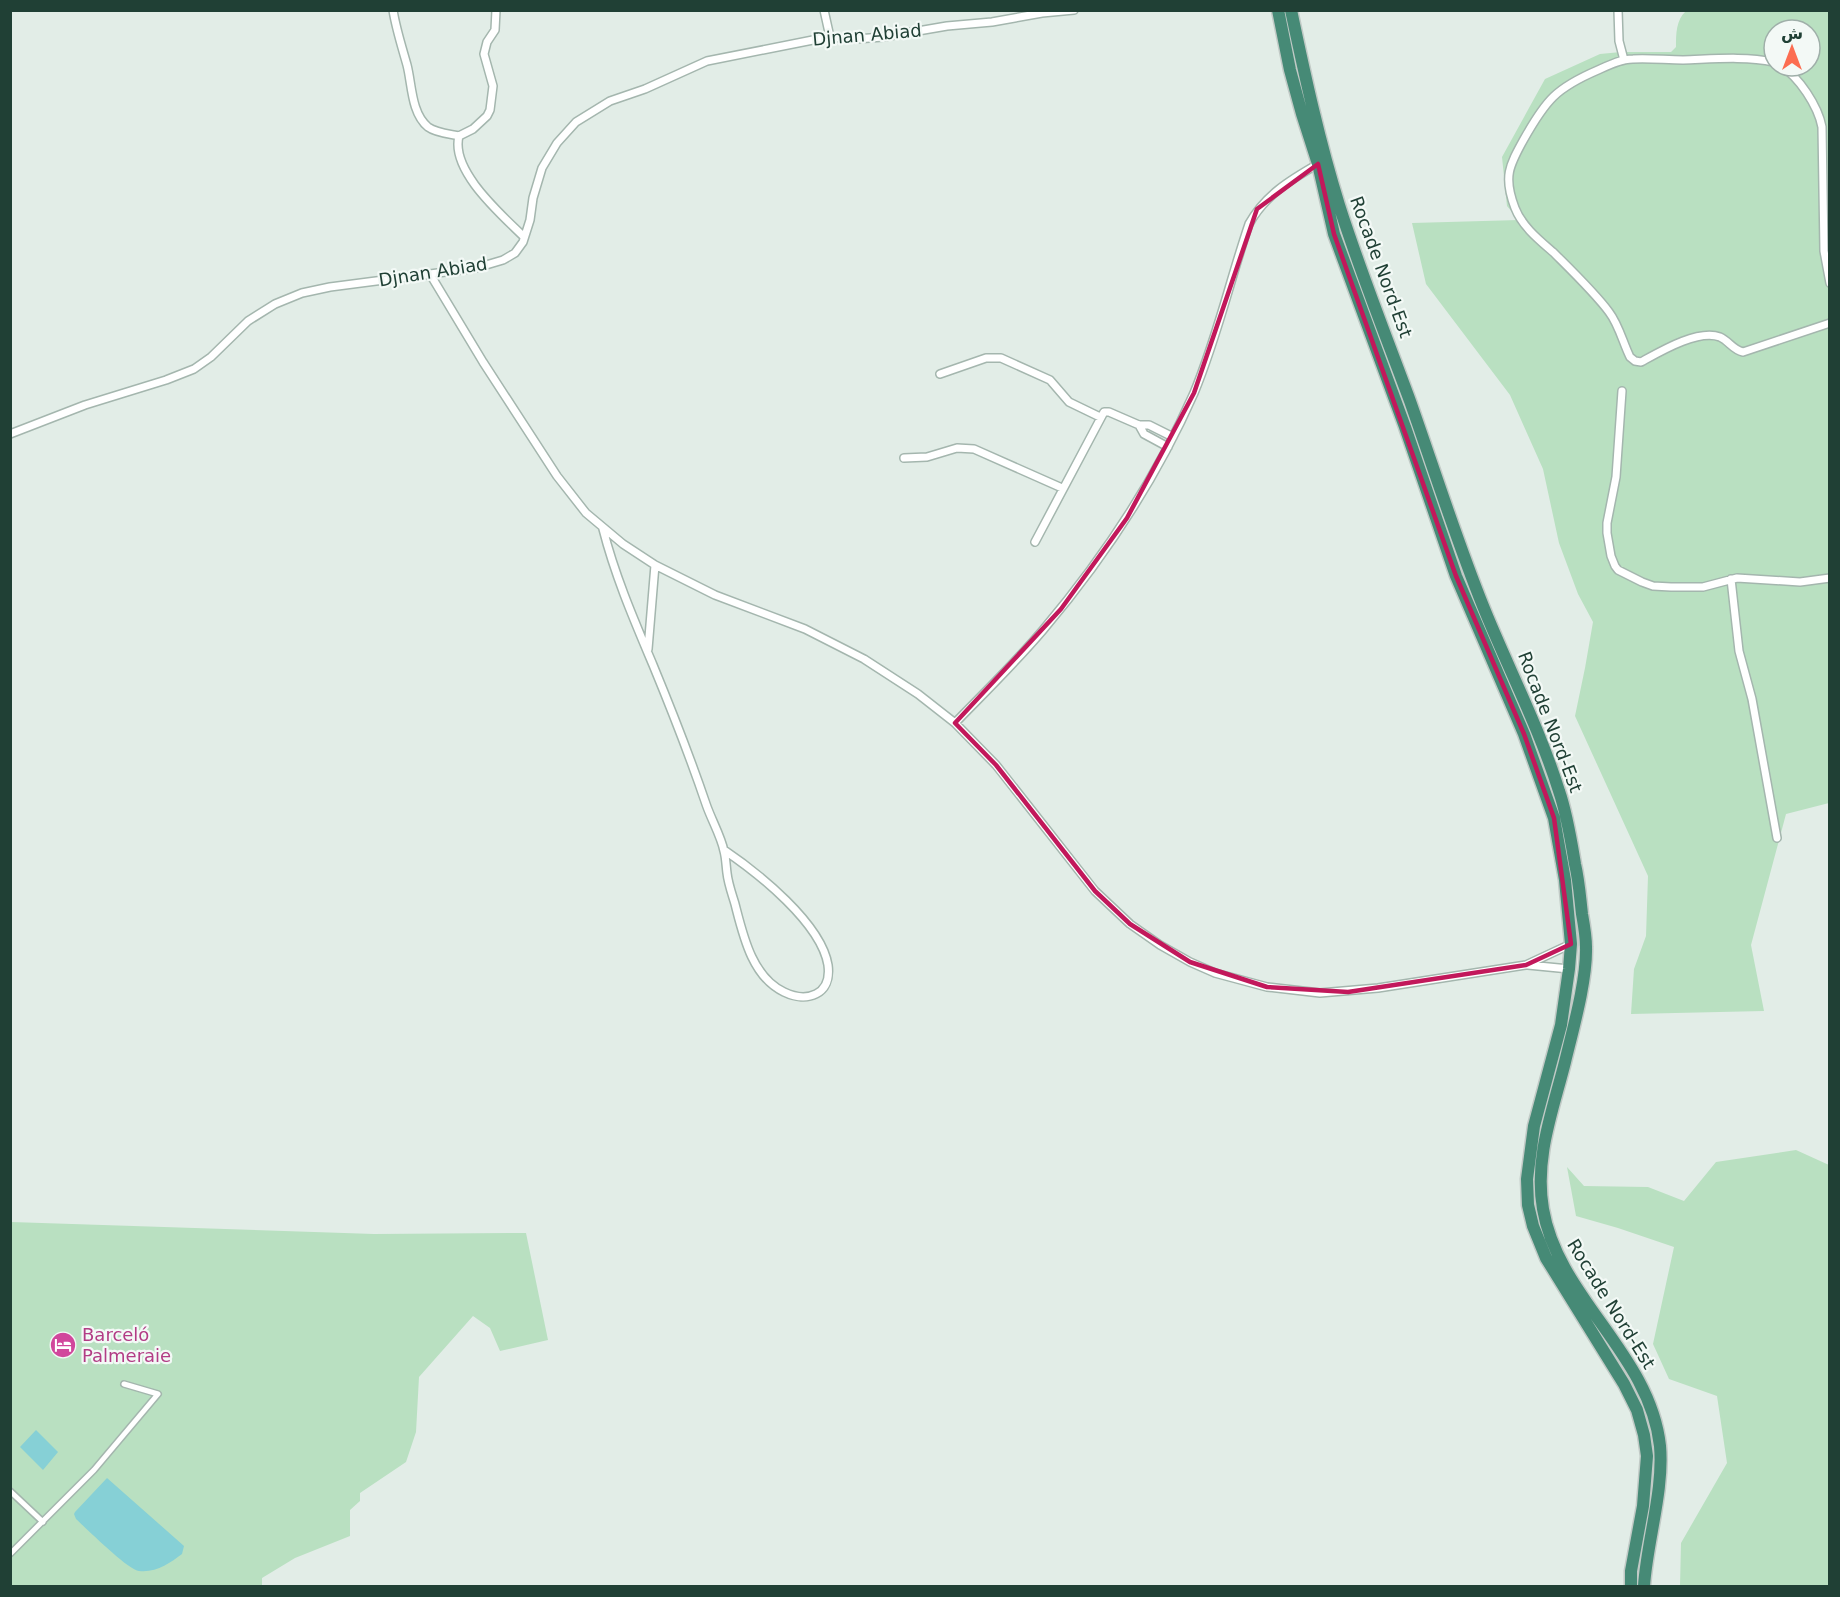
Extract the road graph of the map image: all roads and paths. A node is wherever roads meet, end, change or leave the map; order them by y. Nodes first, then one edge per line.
1 (393, 10) edge
2 (496, 10) edge
3 (824, 10) edge
4 (1074, 10) edge
5 (1278, 10) edge
6 (1292, 10) edge
7 (1618, 10) edge
8 (831, 37) junction
9 (1624, 60) junction
10 (1762, 61) edge
11 (1795, 78) edge
12 (459, 136) junction
13 (1318, 164) junction
14 (524, 237) junction
15 (430, 274) junction
16 (1830, 283) edge
17 (1830, 323) edge
18 (940, 374) dead end
19 (1622, 391) dead end
20 (1100, 417) junction
21 (1139, 425) junction
22 (10, 434) edge
23 (1173, 437) junction
24 (1167, 447) junction
25 (904, 458) dead end
26 (1062, 488) junction
27 (603, 527) junction
28 (1035, 542) dead end
29 (655, 565) junction
30 (1830, 578) edge
31 (1731, 579) junction
32 (648, 653) junction
33 (955, 723) junction
34 (1777, 838) dead end
35 (724, 850) junction
36 (1571, 944) junction
37 (1526, 965) junction
38 (1569, 969) junction
39 (124, 1384) dead end
40 (10, 1491) edge
41 (44, 1522) junction
42 (10, 1554) edge
43 (1631, 1587) edge
44 (1644, 1587) edge

1 - 12 street
2 - 12 street
3 - 8 street
4 - 8 street, Djnan Abiad
5 - 13 highway, Rocade Nord-Est
6 - 44 highway, Rocade Nord-Est
7 - 9 street
8 - 14 street, Djnan Abiad
9 - 10 street
9 - 17 street
11 - 16 street
12 - 14 street
13 - 23 street
13 - 36 highway, Rocade Nord-Est
14 - 15 street, Djnan Abiad
15 - 22 street, Djnan Abiad
15 - 27 street
18 - 20 street
19 - 31 street
20 - 21 street
20 - 26 street
21 - 23 street
21 - 24 street
23 - 24 street
24 - 33 street
25 - 26 street
26 - 28 street
27 - 29 street
27 - 32 street
29 - 32 street
29 - 33 street
30 - 31 street
31 - 34 street
32 - 35 street
33 - 37 street
35 - 35 street
36 - 37 street
36 - 38 highway, Rocade Nord-Est
37 - 38 street
38 - 43 highway, Rocade Nord-Est
39 - 41 street
40 - 41 street
41 - 42 street

